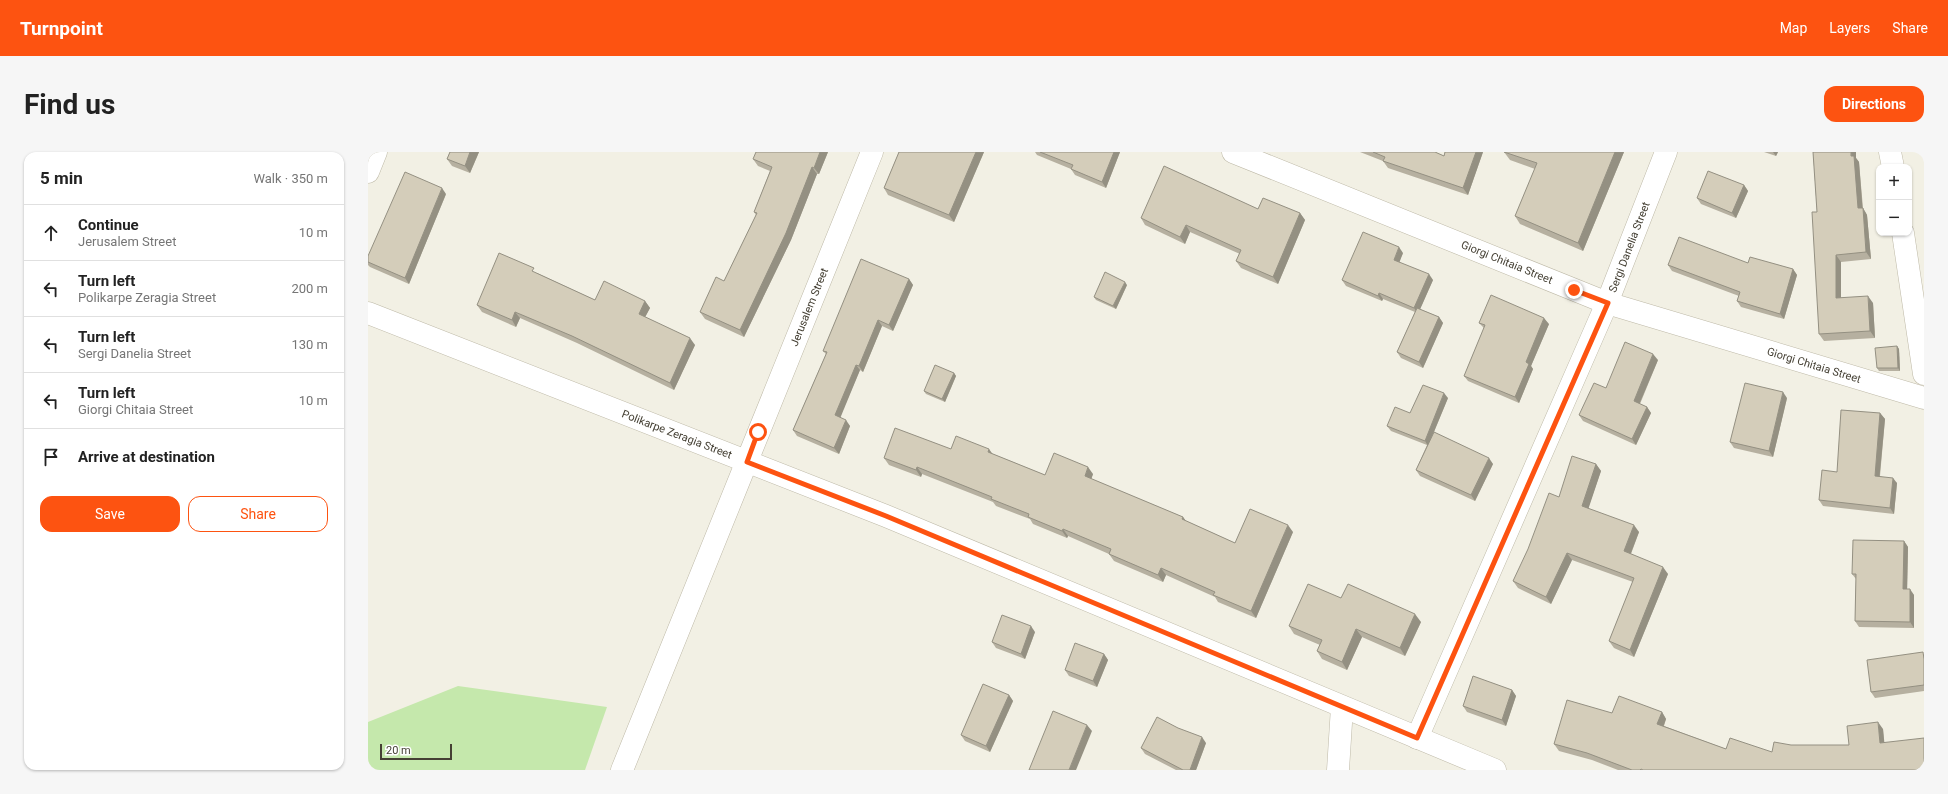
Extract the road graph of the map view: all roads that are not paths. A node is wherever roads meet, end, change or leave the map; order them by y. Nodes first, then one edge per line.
1 (376, 152) edge
2 (872, 152) edge
3 (1233, 152) edge
4 (1666, 152) edge
5 (1890, 152) edge
6 (1892, 164) edge
7 (368, 172) edge
8 (1903, 236) edge
9 (1608, 303) junction
10 (368, 313) edge
11 (1924, 374) edge
12 (1924, 398) edge
13 (747, 462) junction
14 (1342, 707) junction
15 (1417, 738) junction
16 (622, 770) edge
17 (1338, 770) edge
18 (1495, 770) edge

1 - 7 street
2 - 13 street, Jerusalem Street
3 - 9 street, Giorgi Chitaia Street
4 - 9 street, Sergi Danelia Street
5 - 6 street
8 - 11 street
9 - 12 street, Giorgi Chitaia Street
9 - 15 street, Sergi Danelia Street
10 - 13 street, Polikarpe Zeragia Street
13 - 14 street, Polikarpe Zeragia Street
13 - 16 street, Jerusalem Street
14 - 15 street, Polikarpe Zeragia Street
14 - 17 street
15 - 18 street, Polikarpe Zeragia Street

